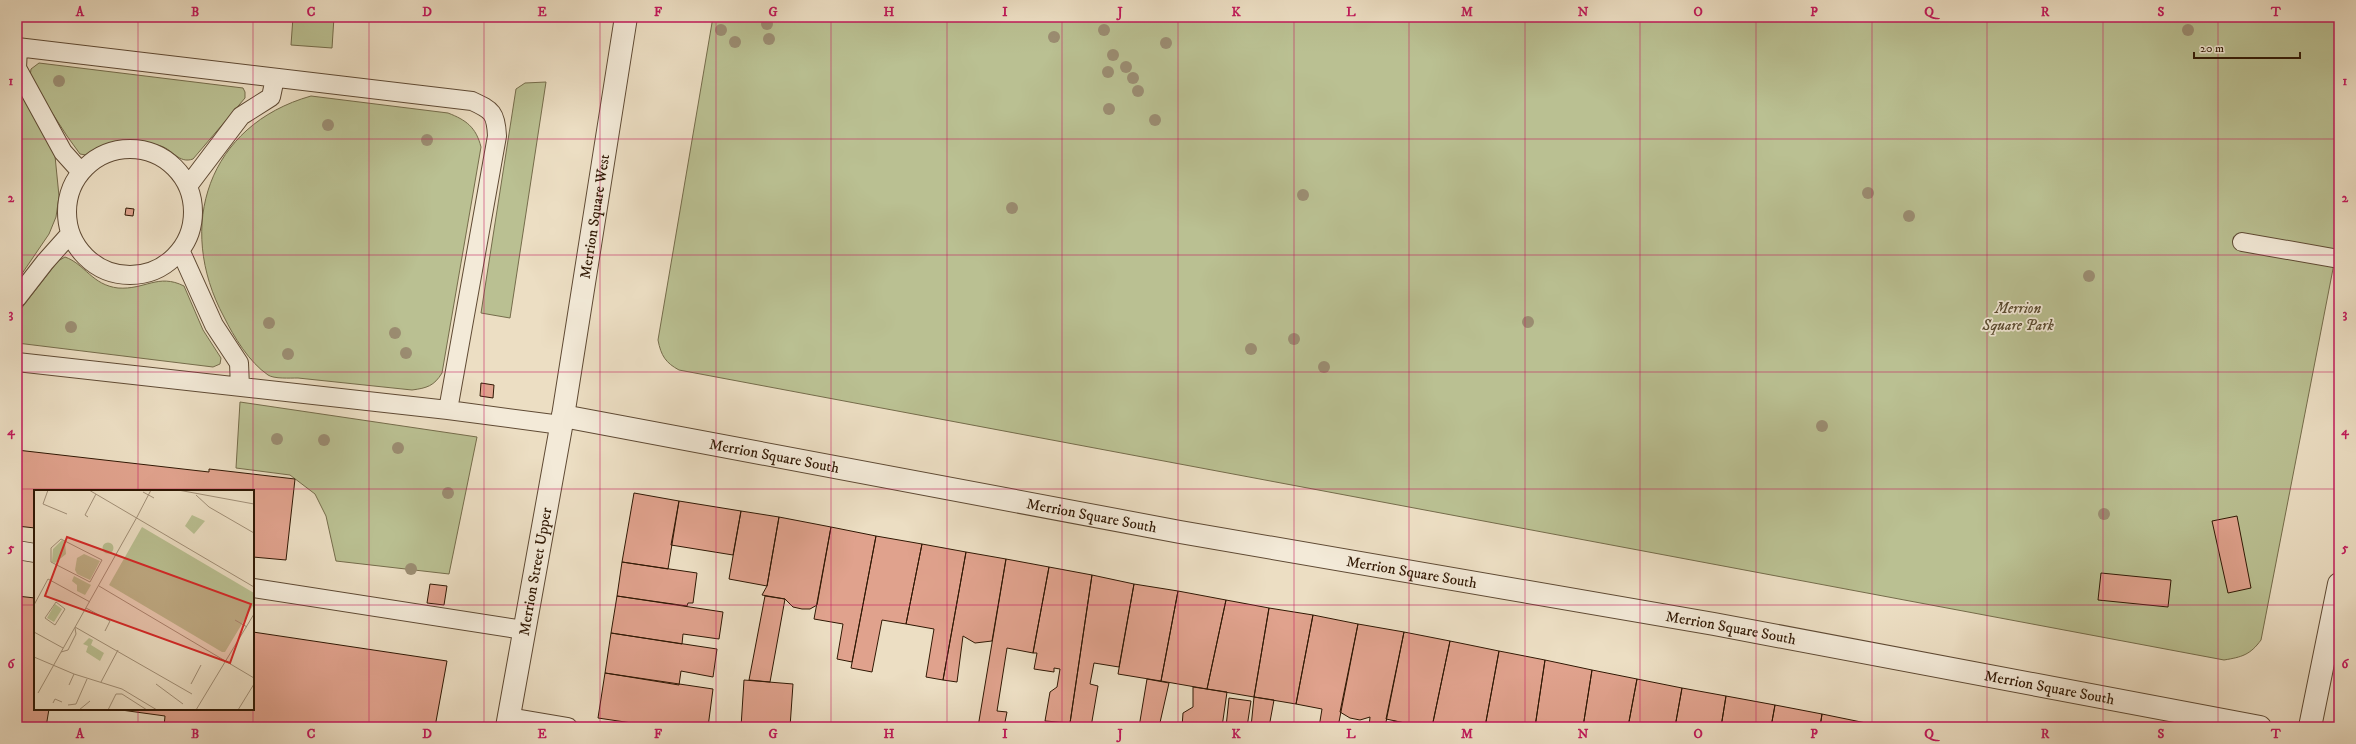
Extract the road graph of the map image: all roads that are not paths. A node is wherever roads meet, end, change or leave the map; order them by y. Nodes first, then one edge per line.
1 (626, 17) edge
2 (17, 47) edge
3 (275, 78) junction
4 (81, 172) junction
5 (188, 186) junction
6 (70, 234) junction
7 (2242, 242) dead end
8 (181, 252) junction
9 (2339, 259) edge
10 (17, 298) edge
11 (17, 362) edge
12 (240, 387) junction
13 (448, 410) junction
14 (562, 420) junction
15 (17, 550) edge
16 (34, 553) edge
17 (2339, 584) edge
18 (254, 588) edge
19 (524, 630) junction
20 (508, 722) edge
21 (568, 727) edge
22 (2260, 727) edge
23 (2310, 727) edge

1 - 14 street, Merrion Square West
2 - 3 lane
2 - 4 lane
3 - 5 lane
3 - 13 lane
4 - 5 lane
4 - 6 lane
5 - 8 lane
6 - 8 lane
6 - 10 lane
7 - 9 lane
8 - 12 lane
11 - 12 lane
12 - 13 lane
13 - 14 lane
14 - 19 street, Merrion Street Upper
14 - 22 street, Merrion Square South
15 - 16 lane
17 - 23 street
18 - 19 lane
19 - 20 street, Merrion Street Upper
20 - 21 lane

